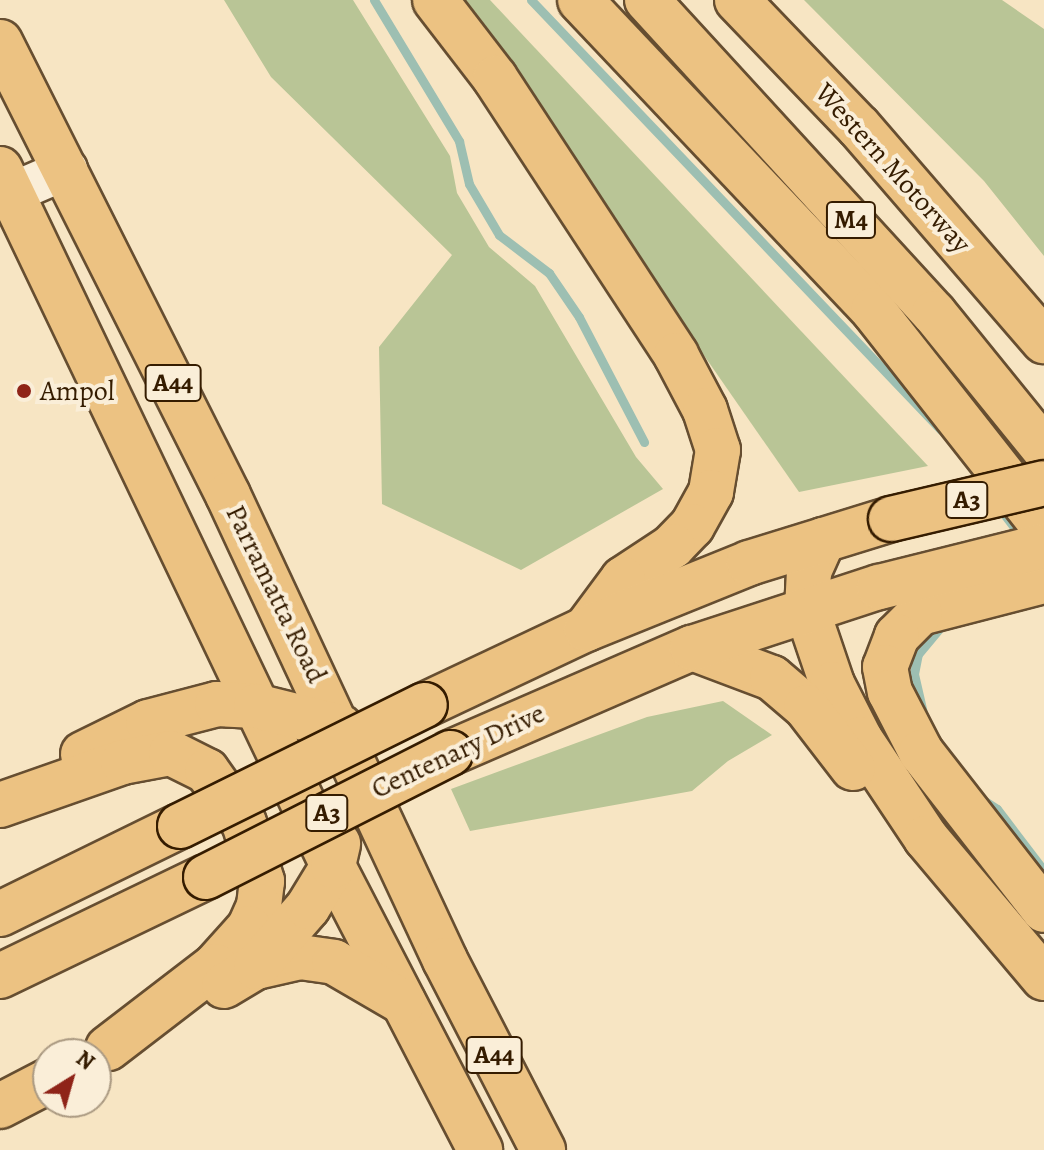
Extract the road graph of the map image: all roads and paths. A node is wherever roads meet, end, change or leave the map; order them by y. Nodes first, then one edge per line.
1 (435, 0) edge
2 (580, 0) edge
3 (647, 0) edge
4 (737, 0) edge
5 (0, 42) edge
6 (67, 169) junction
7 (4, 186) edge
8 (1044, 341) edge
9 (1044, 449) edge
10 (1044, 483) edge
11 (1044, 527) edge
12 (823, 540) junction
13 (1044, 546) edge
14 (1044, 581) edge
15 (945, 586) junction
16 (807, 610) junction
17 (586, 629) junction
18 (226, 645) junction
19 (692, 648) junction
20 (256, 706) junction
21 (148, 722) junction
22 (348, 746) junction
23 (0, 795) edge
24 (0, 805) edge
25 (333, 866) junction
26 (1044, 910) edge
27 (0, 914) edge
28 (1031, 964) edge
29 (256, 967) junction
30 (0, 976) edge
31 (403, 1002) junction
32 (112, 1044) edge
33 (112, 1048) edge
34 (32, 1089) edge
35 (0, 1106) edge
36 (480, 1150) edge
37 (543, 1150) edge

1 - 17 highway
2 - 11 highway
3 - 9 highway, M4
4 - 8 highway, Western Motorway / M4
5 - 6 highway, Parramatta Road / A44
6 - 7 street
6 - 22 highway, Parramatta Road / A44
7 - 18 highway, A44
10 - 12 highway, A3, bridge
12 - 16 highway
12 - 17 highway, Centenary Drive / A3
13 - 15 highway, A3
14 - 15 highway
15 - 16 highway, Centenary Drive / A3
15 - 26 highway
16 - 19 highway, Centenary Drive / A3
16 - 28 highway
17 - 27 highway, Centenary Drive / A3, bridge
18 - 20 highway, A44
18 - 21 highway
19 - 28 highway
19 - 30 highway, Centenary Drive / A3, bridge
20 - 21 highway
20 - 22 highway
20 - 25 highway, A44
21 - 23 highway
22 - 25 highway
22 - 37 highway, Parramatta Road / A44
24 - 32 highway
25 - 29 highway
25 - 31 highway, A44
29 - 31 highway
29 - 33 highway
31 - 36 highway, A44
34 - 35 highway

